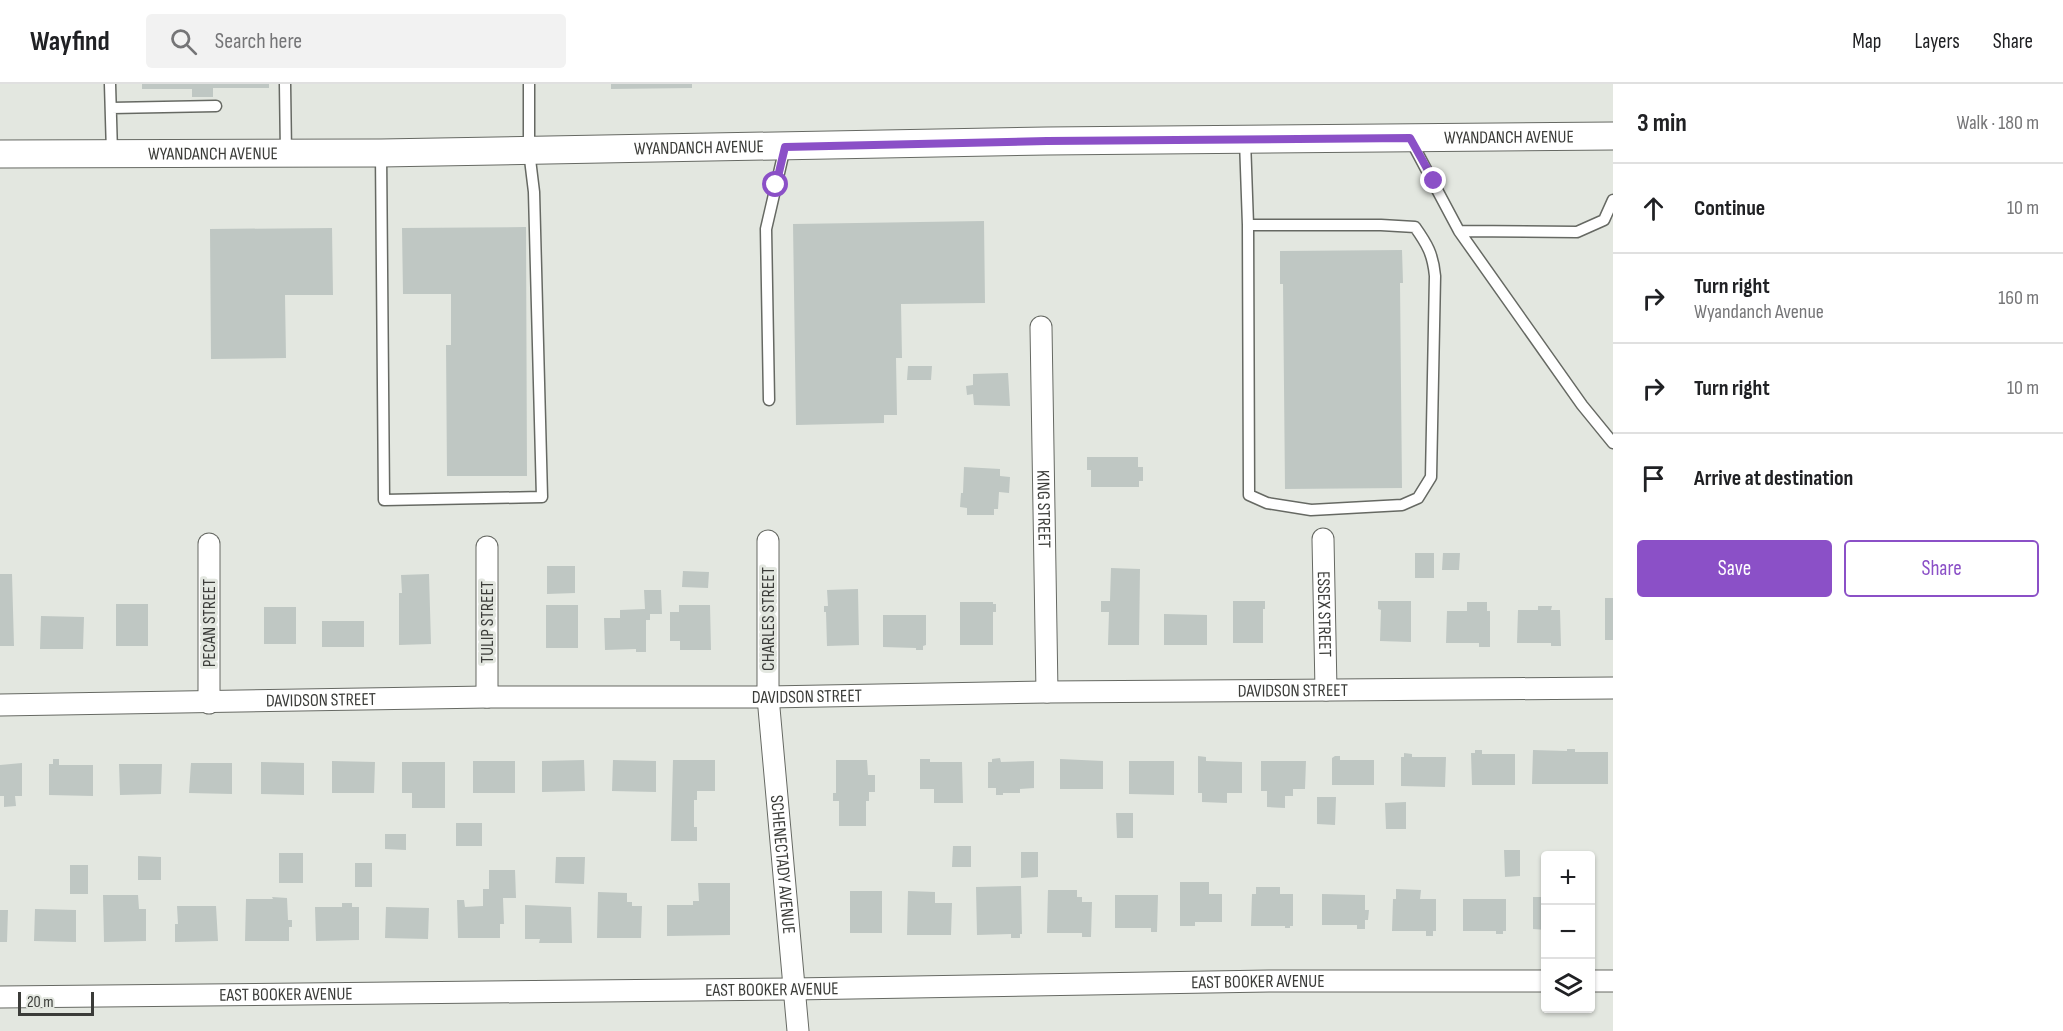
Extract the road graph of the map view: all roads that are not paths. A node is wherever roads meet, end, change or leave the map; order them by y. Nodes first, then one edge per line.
1 (110, 84) edge
2 (285, 84) edge
3 (530, 84) edge
4 (216, 106) dead end
5 (111, 108) junction
6 (1613, 136) edge
7 (1410, 138) junction
8 (1245, 140) junction
9 (785, 147) junction
10 (529, 151) junction
11 (112, 153) junction
12 (286, 153) junction
13 (381, 153) junction
14 (0, 154) edge
15 (1613, 200) edge
16 (1248, 225) junction
17 (1459, 231) junction
18 (1041, 327) dead end
19 (769, 400) dead end
20 (1613, 443) edge
21 (1323, 539) dead end
22 (768, 541) dead end
23 (209, 544) dead end
24 (487, 547) dead end
25 (1613, 688) edge
26 (1326, 690) junction
27 (1047, 692) junction
28 (487, 697) junction
29 (768, 697) junction
30 (209, 703) junction
31 (0, 705) edge
32 (1541, 981) edge
33 (1595, 981) edge
34 (1613, 981) edge
35 (793, 989) junction
36 (0, 997) edge
37 (798, 1031) edge

1 - 5 lane
2 - 12 lane
3 - 10 lane
4 - 5 lane
5 - 11 lane
6 - 7 street, WYANDANCH AVENUE
7 - 8 street, WYANDANCH AVENUE
7 - 17 lane
8 - 9 street, WYANDANCH AVENUE
8 - 16 lane
9 - 10 street, WYANDANCH AVENUE
9 - 19 lane
10 - 13 street, WYANDANCH AVENUE
10 - 13 lane
11 - 12 street, WYANDANCH AVENUE
11 - 14 street, WYANDANCH AVENUE
12 - 13 street, WYANDANCH AVENUE
15 - 17 lane
16 - 16 lane
17 - 20 lane
18 - 27 street, KING STREET
21 - 26 street, ESSEX STREET
22 - 29 street, CHARLES STREET
23 - 30 street, PECAN STREET
24 - 28 street, TULIP STREET
25 - 26 street, DAVIDSON STREET
26 - 27 street, DAVIDSON STREET
27 - 29 street, DAVIDSON STREET
28 - 29 street, DAVIDSON STREET
28 - 30 street, DAVIDSON STREET
29 - 35 street, SCHENECTADY AVENUE
30 - 31 street, DAVIDSON STREET
32 - 35 street, EAST BOOKER AVENUE
33 - 34 street
35 - 36 street, EAST BOOKER AVENUE
35 - 37 street, SCHENECTADY AVENUE

